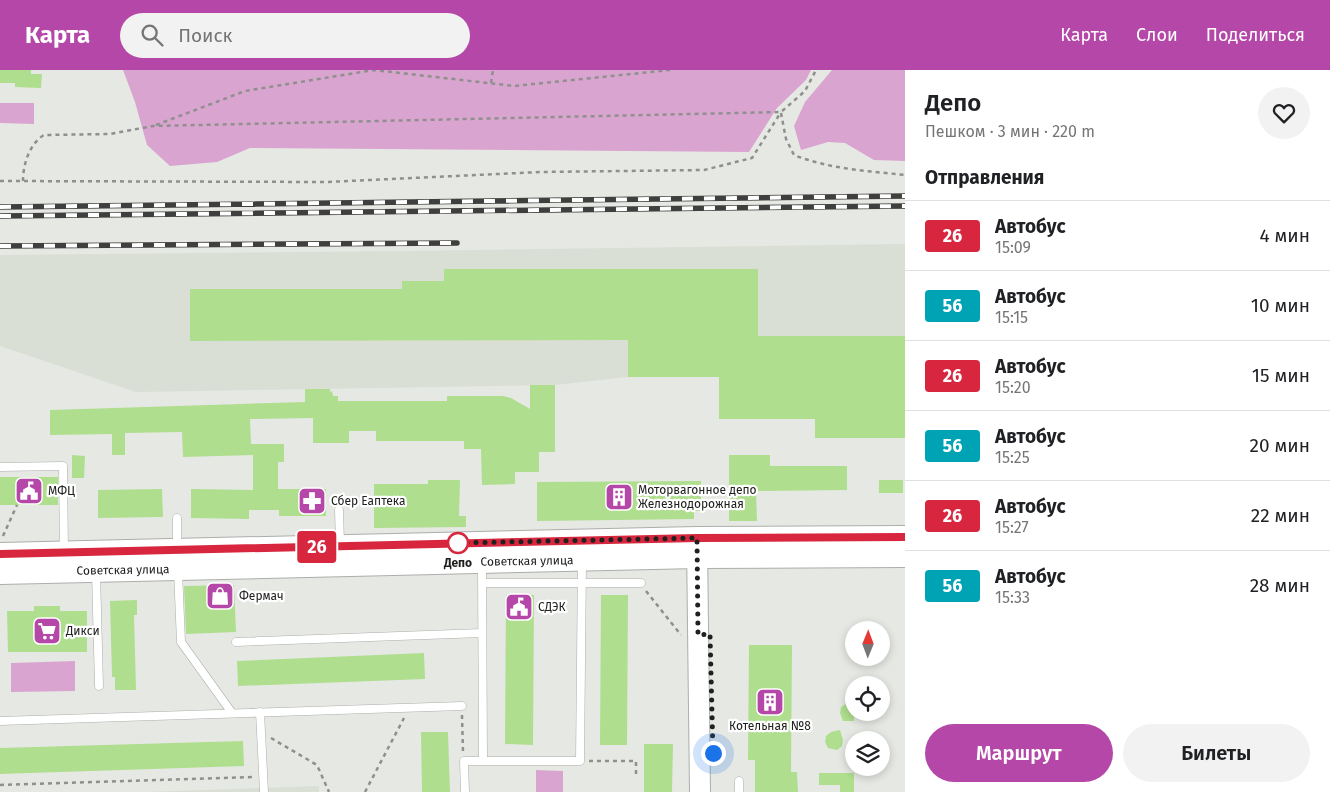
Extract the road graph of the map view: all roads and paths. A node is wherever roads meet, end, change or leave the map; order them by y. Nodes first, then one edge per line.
1 (493, 70) edge
2 (670, 70) edge
3 (816, 70) edge
4 (491, 83) junction
5 (781, 112) junction
6 (153, 126) junction
7 (905, 175) edge
8 (0, 181) edge
9 (23, 181) junction
10 (0, 467) edge
11 (17, 505) dead end
12 (339, 510) dead end
13 (176, 518) dead end
14 (905, 537) edge
15 (0, 542) edge
16 (340, 546) junction
17 (697, 548) junction
18 (64, 552) junction
19 (0, 554) edge
20 (905, 556) edge
21 (178, 559) junction
22 (582, 560) junction
23 (96, 571) junction
24 (0, 573) edge
25 (482, 573) junction
26 (582, 583) junction
27 (641, 583) joint
28 (482, 633) junction
29 (698, 635) junction
30 (236, 642) dead end
31 (99, 686) dead end
32 (462, 706) joint
33 (410, 708) junction
34 (260, 712) junction
35 (232, 713) junction
36 (0, 721) edge
37 (261, 732) junction
38 (464, 761) junction
39 (483, 761) junction
40 (580, 761) junction
41 (263, 776) junction
42 (636, 776) dead end
43 (739, 781) dead end
44 (0, 785) edge
45 (264, 792) edge
46 (329, 792) edge
47 (365, 792) edge
48 (464, 792) edge
49 (700, 792) edge
50 (739, 792) edge

1 - 4 path
2 - 4 path
3 - 5 path
4 - 6 path
5 - 6 path
5 - 7 path
5 - 9 path
6 - 9 path
8 - 9 path
10 - 18 lane
11 - 15 path
12 - 16 lane
13 - 21 lane
14 - 17 main road, Советская улица
16 - 17 main road, Советская улица
16 - 21 main road, Советская улица
17 - 20 main road, Советская улица
17 - 22 main road, Советская улица
17 - 29 street
18 - 19 main road, Советская улица
18 - 21 main road, Советская улица
21 - 23 main road, Советская улица
21 - 25 main road, Советская улица
21 - 35 lane
22 - 25 main road, Советская улица
22 - 26 lane
23 - 24 main road, Советская улица
23 - 31 lane
25 - 26 lane
25 - 28 lane
26 - 27 lane
26 - 40 lane
27 - 29 path
28 - 30 lane
28 - 39 lane
29 - 49 street
32 - 33 lane
32 - 38 path
33 - 34 lane
33 - 47 path
34 - 35 lane
34 - 37 lane
35 - 36 lane
37 - 41 lane
37 - 46 path
38 - 39 lane
38 - 48 lane
39 - 40 lane
40 - 42 path
41 - 44 path
41 - 45 lane
43 - 50 lane

